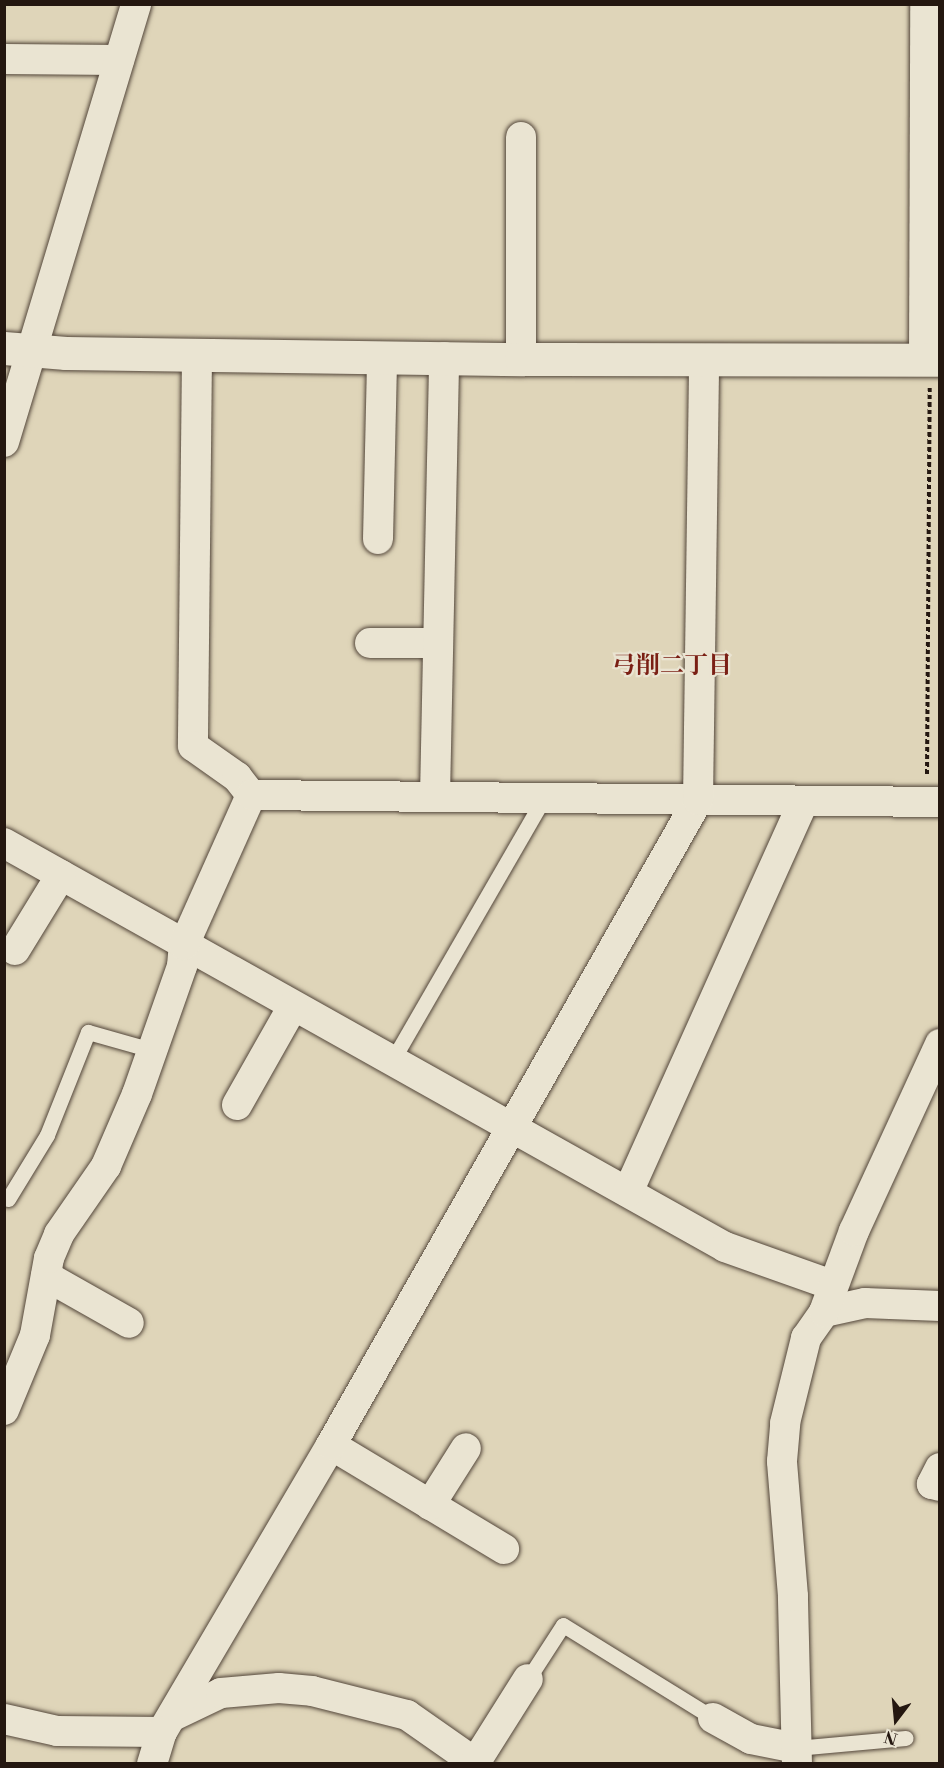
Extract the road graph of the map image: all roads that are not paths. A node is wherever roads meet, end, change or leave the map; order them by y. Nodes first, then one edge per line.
1 (136, 4) edge
2 (925, 4) edge
3 (4, 59) edge
4 (119, 60) junction
5 (521, 138) dead end
6 (19, 348) edge
7 (197, 355) junction
8 (382, 357) junction
9 (444, 357) junction
10 (521, 359) junction
11 (704, 359) junction
12 (931, 360) edge
13 (4, 442) edge
14 (378, 539) dead end
15 (438, 643) junction
16 (370, 644) dead end
17 (251, 795) junction
18 (435, 796) junction
19 (544, 798) junction
20 (698, 800) junction
21 (933, 802) edge
22 (803, 803) junction
23 (4, 843) edge
24 (61, 875) junction
25 (184, 945) junction
26 (15, 950) dead end
27 (293, 1006) junction
28 (939, 1044) edge
29 (155, 1051) junction
30 (392, 1061) junction
31 (237, 1105) dead end
32 (511, 1127) junction
33 (628, 1192) junction
34 (8, 1199) dead end
35 (46, 1276) junction
36 (828, 1299) junction
37 (939, 1306) edge
38 (129, 1323) dead end
39 (4, 1410) edge
40 (331, 1445) junction
41 (466, 1448) dead end
42 (939, 1468) edge
43 (939, 1486) edge
44 (430, 1505) junction
45 (504, 1549) dead end
46 (528, 1679) joint
47 (712, 1718) joint
48 (4, 1719) edge
49 (169, 1724) junction
50 (906, 1738) dead end
51 (797, 1756) edge
52 (476, 1763) edge
53 (153, 1764) edge

1 - 4 street
2 - 12 street
3 - 4 street
4 - 6 street
5 - 10 street
6 - 7 street
6 - 13 street
7 - 8 street
7 - 17 street
8 - 9 street
8 - 14 street
9 - 10 street
9 - 15 street
10 - 11 street
11 - 12 street
11 - 20 street
15 - 16 street
15 - 18 street
17 - 18 street
17 - 25 street
18 - 19 street
19 - 20 street
19 - 30 lane
20 - 22 street
20 - 32 street
21 - 22 street
22 - 33 street
23 - 24 street
24 - 25 street
24 - 26 street
25 - 27 street
25 - 29 street
27 - 30 street
27 - 31 street
28 - 36 street
29 - 34 lane
29 - 35 street
30 - 32 street
32 - 33 street
32 - 40 street
33 - 36 street
35 - 38 street
35 - 39 street
36 - 37 street
36 - 51 street
40 - 44 street
40 - 49 street
41 - 44 street
42 - 43 street
44 - 45 street
46 - 47 lane
46 - 52 street
47 - 51 street
48 - 49 street
49 - 52 street
49 - 53 street
50 - 51 lane

